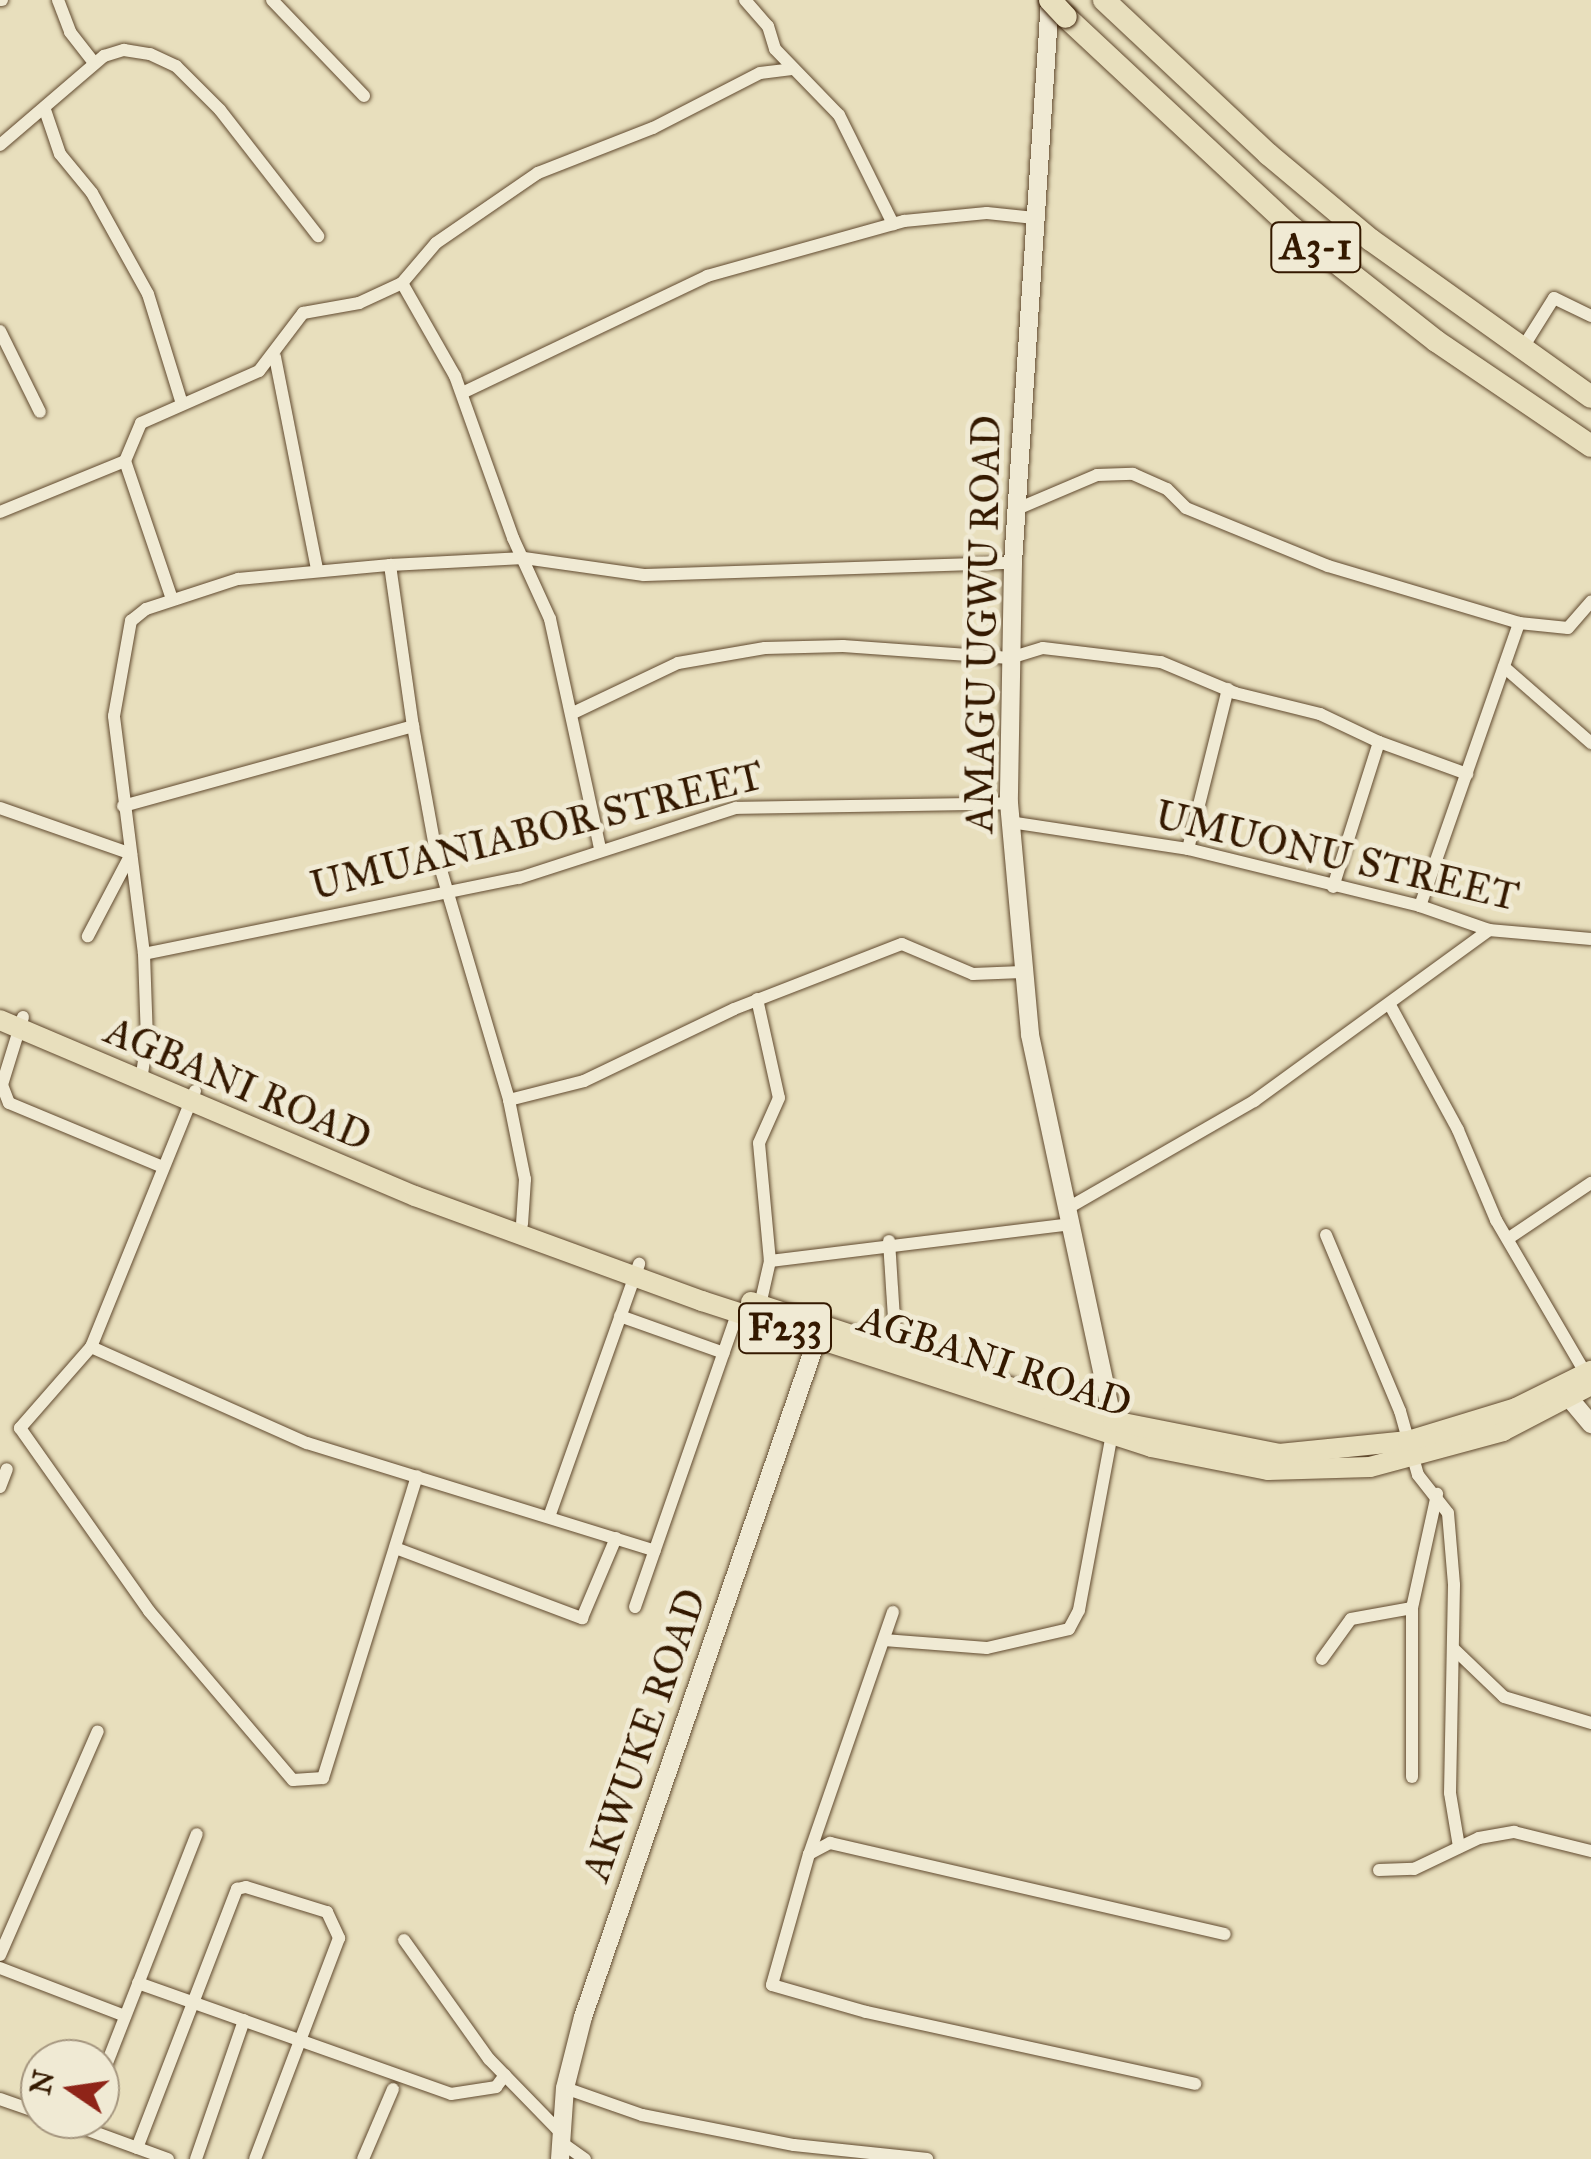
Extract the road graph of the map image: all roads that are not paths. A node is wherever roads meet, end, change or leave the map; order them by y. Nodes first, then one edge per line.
1 (58, 0) edge
2 (745, 0) edge
3 (1104, 0) edge
4 (274, 3) edge
5 (1056, 6) edge
6 (772, 44) junction
7 (94, 63) junction
8 (792, 69) junction
9 (760, 73) junction
10 (364, 96) dead end
11 (44, 110) junction
12 (0, 144) edge
13 (1035, 218) junction
14 (894, 224) junction
15 (318, 236) dead end
16 (402, 282) junction
17 (1591, 316) edge
18 (0, 330) edge
19 (1522, 349) junction
20 (275, 356) junction
21 (462, 393) junction
22 (1591, 398) edge
23 (182, 404) junction
24 (40, 412) dead end
25 (1566, 432) junction
26 (1591, 446) edge
27 (1591, 454) edge
28 (125, 461) junction
29 (1017, 509) junction
30 (0, 512) edge
31 (524, 558) junction
32 (1013, 563) junction
33 (390, 565) junction
34 (316, 568) junction
35 (172, 599) junction
36 (1591, 602) edge
37 (1519, 623) junction
38 (1010, 658) junction
39 (1504, 667) junction
40 (1228, 688) junction
41 (573, 713) junction
42 (412, 726) junction
43 (1379, 742) junction
44 (1591, 743) edge
45 (1467, 774) junction
46 (123, 806) junction
47 (0, 808) edge
48 (1010, 813) junction
49 (1188, 849) junction
50 (600, 850) junction
51 (130, 854) junction
52 (1333, 887) junction
53 (450, 891) junction
54 (1420, 906) junction
55 (1490, 930) junction
56 (88, 936) dead end
57 (1591, 939) edge
58 (144, 954) junction
59 (1022, 972) junction
60 (757, 1000) junction
61 (0, 1005) edge
62 (1391, 1007) junction
63 (13, 1021) edge
64 (142, 1075) junction
65 (191, 1096) junction
66 (509, 1100) junction
67 (160, 1166) junction
68 (1591, 1183) edge
69 (1069, 1216) junction
70 (522, 1224) junction
71 (1326, 1235) dead end
72 (1509, 1238) junction
73 (889, 1241) junction
74 (770, 1260) junction
75 (636, 1269) junction
76 (760, 1305) junction
77 (738, 1311) junction
78 (620, 1316) junction
79 (820, 1332) junction
80 (91, 1347) junction
81 (896, 1348) junction
82 (724, 1353) junction
83 (1589, 1377) edge
84 (1566, 1393) junction
85 (1591, 1424) edge
86 (1113, 1429) junction
87 (1410, 1450) junction
88 (6, 1468) dead end
89 (417, 1476) junction
90 (0, 1487) edge
91 (1437, 1494) junction
92 (549, 1517) junction
93 (616, 1538) junction
94 (398, 1549) junction
95 (655, 1551) junction
96 (635, 1607) dead end
97 (1412, 1608) junction
98 (892, 1612) dead end
99 (884, 1640) junction
100 (1454, 1650) junction
101 (1322, 1659) dead end
102 (1591, 1723) edge
103 (98, 1730) dead end
104 (1412, 1777) dead end
105 (197, 1834) dead end
106 (1459, 1846) junction
107 (1591, 1851) edge
108 (808, 1854) junction
109 (1379, 1870) dead end
110 (1225, 1934) dead end
111 (404, 1940) dead end
112 (0, 1955) edge
113 (0, 1968) edge
114 (138, 1983) junction
115 (190, 2006) junction
116 (125, 2016) junction
117 (244, 2020) junction
118 (298, 2035) junction
119 (116, 2039) edge
120 (505, 2075) junction
121 (1195, 2084) dead end
122 (565, 2088) junction
123 (393, 2089) dead end
124 (116, 2139) edge
125 (562, 2145) edge
126 (137, 2148) junction
127 (168, 2159) edge
128 (196, 2159) edge
129 (255, 2159) edge
130 (363, 2159) edge
131 (585, 2159) edge
132 (928, 2159) edge

1 - 7 street
2 - 6 street
3 - 19 highway, A3-1
4 - 10 street
5 - 13 street, AMAGU UGWU ROAD
5 - 25 highway, A3-1
6 - 8 street
6 - 9 street
7 - 11 street
7 - 15 street
8 - 9 street
8 - 14 street
9 - 16 street
11 - 12 street
11 - 23 street
13 - 14 street
13 - 29 street, AMAGU UGWU ROAD
14 - 21 street
16 - 20 street
16 - 21 street
17 - 19 street
18 - 24 street
19 - 22 highway, A3-1
20 - 23 street
20 - 34 street
21 - 31 street
23 - 28 street
25 - 26 highway, A3-1
25 - 27 highway
28 - 30 street
28 - 35 street
29 - 32 street, AMAGU UGWU ROAD
29 - 37 street
31 - 32 street
31 - 33 street
31 - 41 street
32 - 38 street, AMAGU UGWU ROAD
33 - 34 street
33 - 42 street
34 - 35 street
35 - 46 street
36 - 37 street
37 - 39 street
38 - 40 street
38 - 41 street
38 - 48 street, AMAGU UGWU ROAD
39 - 44 street
39 - 45 street
40 - 43 street
40 - 49 street
41 - 50 street
42 - 46 street
42 - 53 street
43 - 45 street
43 - 52 street
45 - 54 street
46 - 51 street
47 - 51 street
48 - 49 street, UMUONU STREET
48 - 50 street, UMUANIABOR STREET
48 - 59 street, AMAGU UGWU ROAD
49 - 52 street, UMUONU STREET
50 - 53 street, UMUANIABOR STREET
51 - 56 street
51 - 58 street
52 - 54 street, UMUONU STREET
53 - 58 street, UMUANIABOR STREET
53 - 66 street
54 - 55 street, UMUONU STREET
55 - 57 street, UMUONU STREET
55 - 62 street
58 - 64 street
59 - 60 street
59 - 69 street, AMAGU UGWU ROAD
60 - 66 street
60 - 74 street
61 - 63 main road, AGBANI ROAD / F233
62 - 69 street
62 - 72 street
63 - 64 main road, AGBANI ROAD / F233
63 - 67 street
64 - 65 main road, AGBANI ROAD / F233
65 - 67 street
65 - 70 main road, AGBANI ROAD / F233
65 - 75 main road, AGBANI ROAD / F233
66 - 70 street
67 - 80 street
68 - 72 street
69 - 73 street
69 - 86 street, AMAGU UGWU ROAD
70 - 75 main road, AGBANI ROAD / F233
71 - 87 street
72 - 83 street
73 - 74 street
73 - 81 street
74 - 76 street
75 - 76 main road, AGBANI ROAD / F233
75 - 77 main road, AGBANI ROAD / F233
75 - 78 street
76 - 79 main road, AGBANI ROAD / F233
77 - 79 main road, AGBANI ROAD / F233
77 - 82 street
78 - 82 street
78 - 92 street
79 - 81 main road, AGBANI ROAD / F233
79 - 86 main road, AGBANI ROAD / F233
79 - 122 street, AKWUKE ROAD
80 - 89 street
80 - 94 street
81 - 86 main road, AGBANI ROAD / F233
82 - 95 street
83 - 84 main road, AGBANI ROAD / F233
84 - 85 street
84 - 87 main road, AGBANI ROAD / F233
86 - 87 main road, AGBANI ROAD / F233
86 - 99 street
87 - 91 street
88 - 90 street
89 - 92 street
89 - 94 street
91 - 97 street
91 - 100 street
92 - 93 street
93 - 94 street
93 - 95 street
95 - 96 street
97 - 101 street
97 - 104 street
98 - 99 street
99 - 108 street
100 - 102 street
100 - 106 street
103 - 112 street
105 - 114 street
106 - 107 street
106 - 109 street
108 - 110 street
108 - 121 street
111 - 120 street
113 - 116 street
114 - 115 street
114 - 116 street
115 - 117 street
115 - 118 street
115 - 126 street
116 - 119 street
117 - 118 street
117 - 128 street
118 - 120 street
118 - 129 street
120 - 125 street
122 - 125 street, AKWUKE ROAD
122 - 132 street
123 - 130 street
124 - 126 street
125 - 131 street
126 - 127 street

